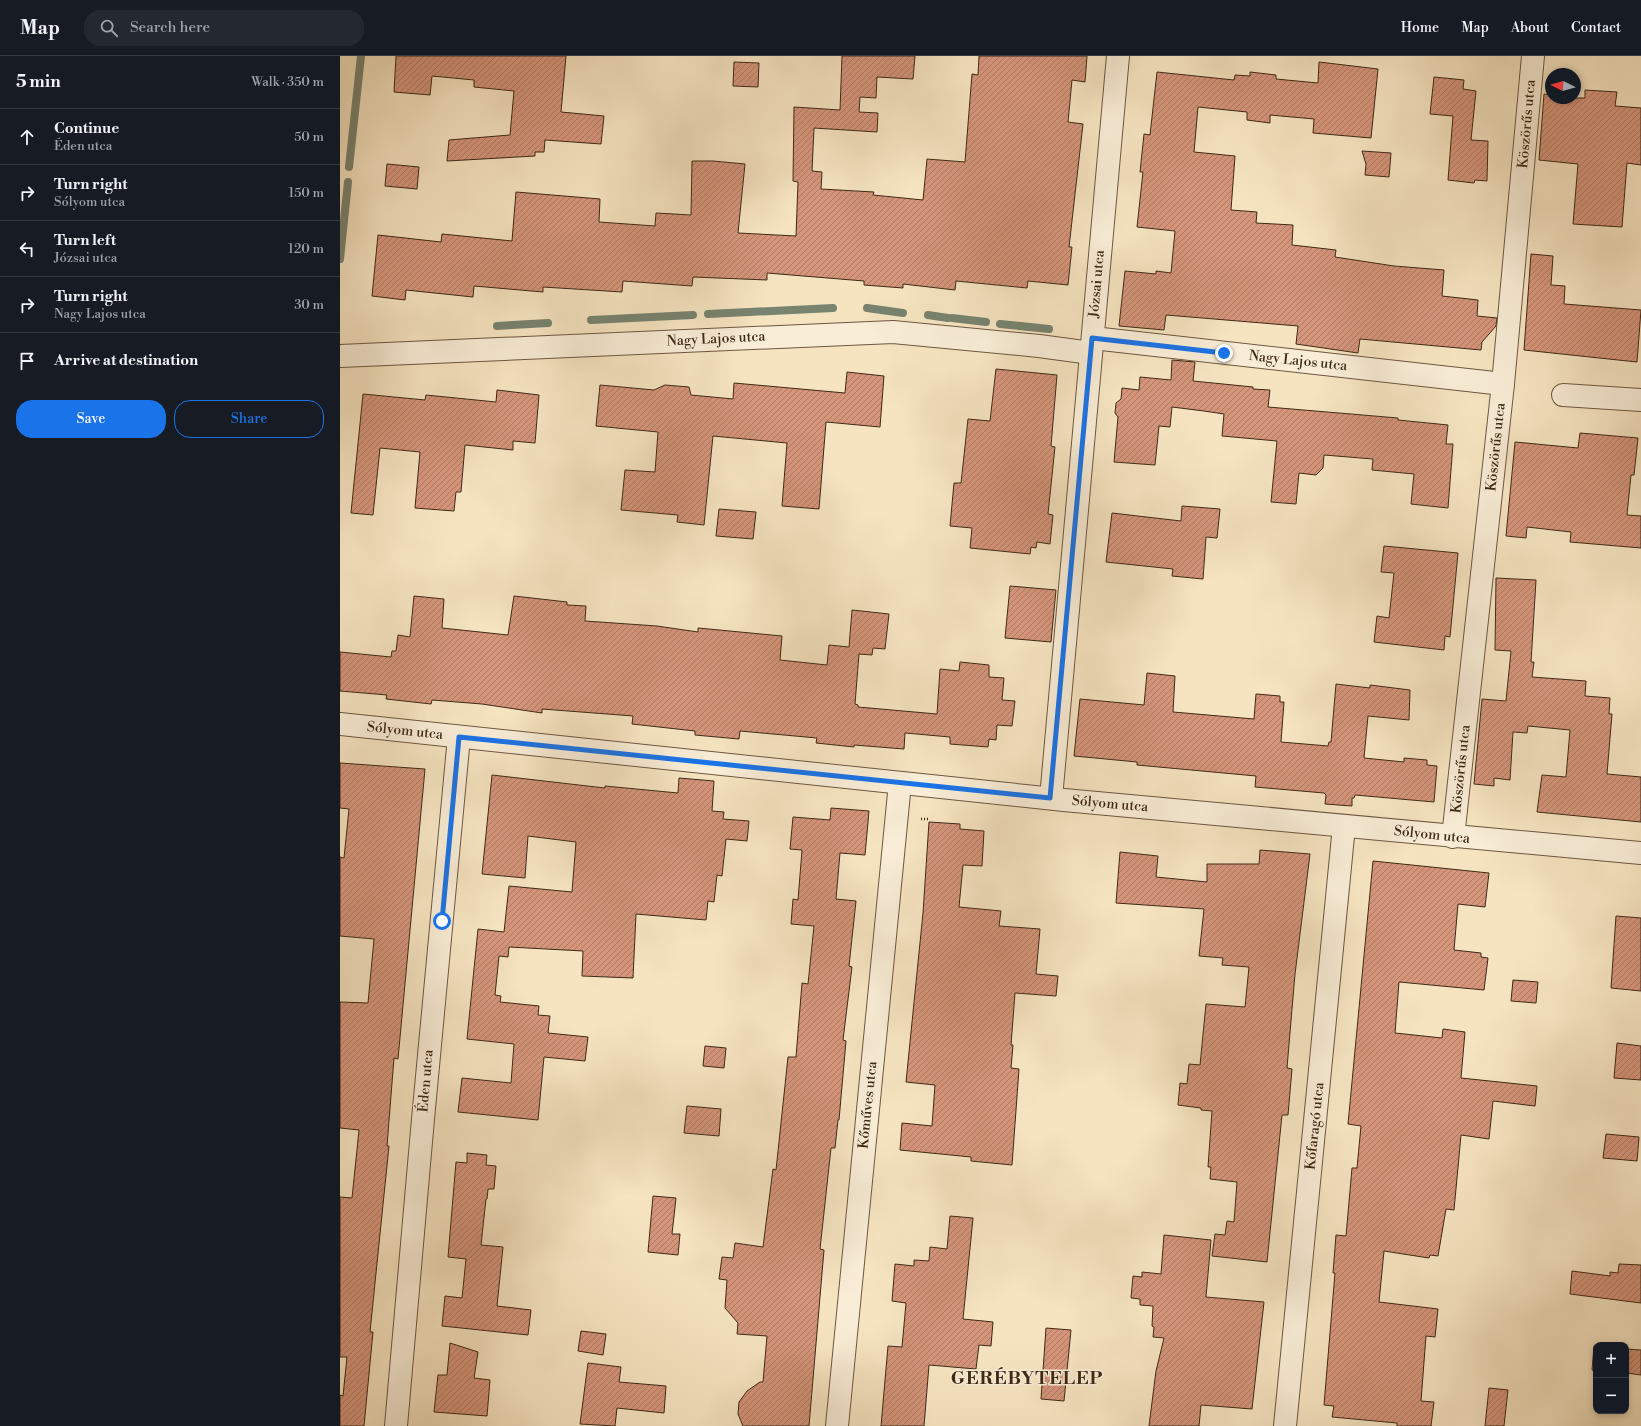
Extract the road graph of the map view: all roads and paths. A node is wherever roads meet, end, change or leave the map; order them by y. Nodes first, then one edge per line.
1 (1118, 56) edge
2 (1533, 56) edge
3 (1092, 346) junction
4 (340, 356) edge
5 (1503, 384) junction
6 (1564, 395) dead end
7 (1641, 400) edge
8 (340, 724) edge
9 (459, 737) junction
10 (900, 783) junction
11 (1050, 798) junction
12 (917, 818) dead end
13 (930, 820) dead end
14 (1344, 826) junction
15 (1453, 837) junction
16 (1641, 854) edge
17 (396, 1426) edge
18 (837, 1426) edge
19 (1285, 1426) edge

1 - 3 street, Józsai utca
2 - 5 street, Köszörűs utca
3 - 4 street, Nagy Lajos utca
3 - 5 street, Nagy Lajos utca
3 - 11 street, Józsai utca
5 - 15 street, Köszörűs utca
6 - 7 street
8 - 9 street, Sólyom utca
9 - 10 street, Sólyom utca
9 - 17 street, Éden utca
10 - 11 street, Sólyom utca
10 - 18 street, Kőműves utca
11 - 14 street, Sólyom utca
12 - 13 path
14 - 15 street, Sólyom utca
14 - 19 street, Kőfaragó utca
15 - 16 street, Sólyom utca

